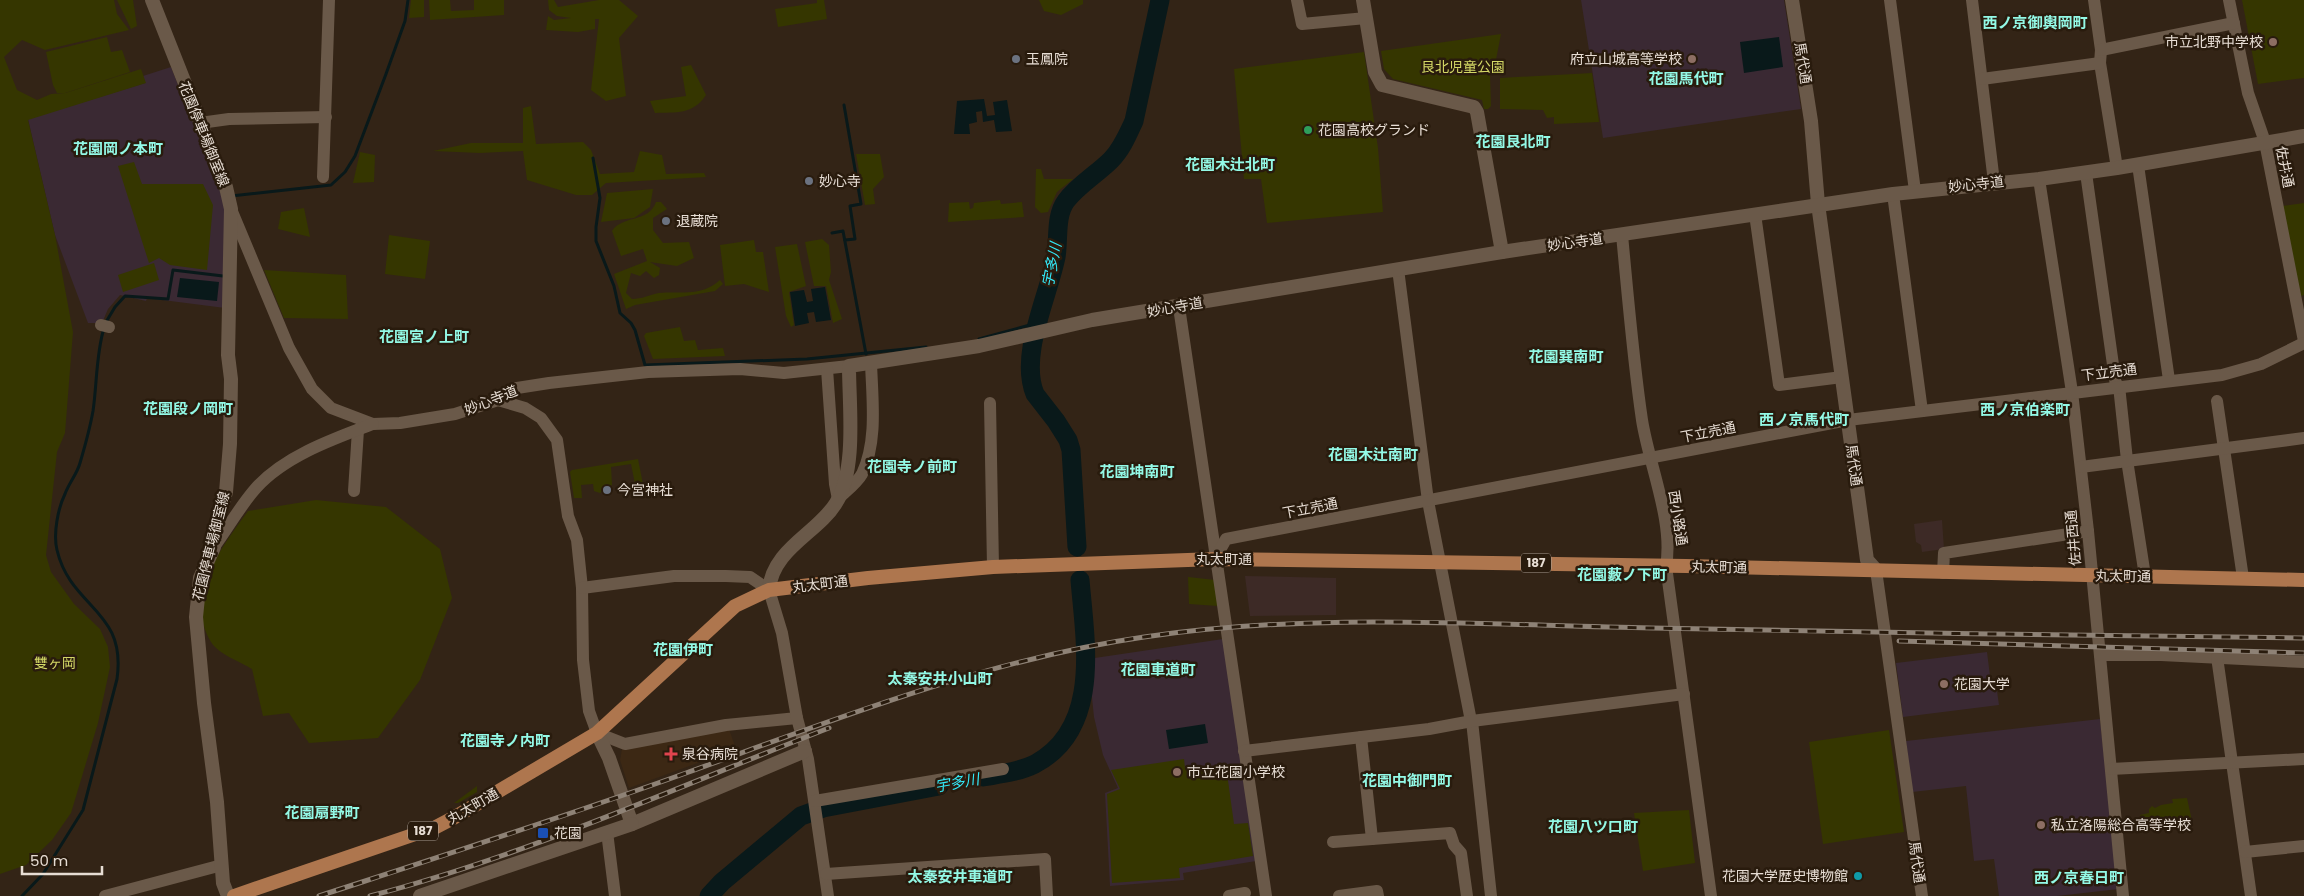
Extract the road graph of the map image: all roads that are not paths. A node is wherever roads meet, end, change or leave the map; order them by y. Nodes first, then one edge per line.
1 (152, 0) edge
2 (329, 0) edge
3 (1297, 0) edge
4 (1363, 0) edge
5 (1792, 0) edge
6 (1890, 0) edge
7 (1972, 0) edge
8 (2094, 0) edge
9 (2229, 0) edge
10 (1366, 18) junction
11 (2234, 23) junction
12 (2100, 57) junction
13 (1982, 79) junction
14 (326, 117) junction
15 (200, 123) junction
16 (2304, 136) edge
17 (2265, 142) junction
18 (2138, 165) junction
19 (2117, 168) junction
20 (2086, 172) junction
21 (323, 177) dead end
22 (2039, 179) junction
23 (1994, 182) junction
24 (1915, 191) junction
25 (1893, 194) junction
26 (229, 199) junction
27 (1818, 204) junction
28 (1756, 214) junction
29 (1622, 235) junction
30 (1502, 252) junction
31 (1398, 269) junction
32 (1178, 307) junction
33 (2304, 342) edge
34 (871, 362) junction
35 (849, 366) junction
36 (827, 369) junction
37 (1842, 378) junction
38 (2169, 380) junction
39 (2118, 386) junction
40 (2072, 392) junction
41 (498, 400) junction
42 (2217, 401) dead end
43 (990, 403) dead end
44 (1922, 411) junction
45 (1848, 420) junction
46 (373, 424) junction
47 (358, 430) junction
48 (2304, 438) edge
49 (2223, 448) junction
50 (1652, 458) junction
51 (2127, 460) junction
52 (2081, 467) junction
53 (354, 491) dead end
54 (838, 499) junction
55 (1428, 500) junction
56 (2088, 531) junction
57 (214, 547) junction
58 (1215, 559) junction
59 (1440, 562) junction
60 (1666, 566) junction
61 (992, 567) junction
62 (1876, 570) junction
63 (1943, 573) junction
64 (2091, 575) junction
65 (2145, 576) junction
66 (2242, 578) junction
67 (2304, 580) edge
68 (582, 588) junction
69 (769, 590) junction
70 (2100, 654) junction
71 (2217, 658) junction
72 (2304, 662) edge
73 (1684, 694) junction
74 (797, 718) junction
75 (1471, 721) junction
76 (596, 733) junction
77 (1361, 737) junction
78 (805, 751) junction
79 (1244, 751) junction
80 (2304, 759) edge
81 (2232, 763) junction
82 (1003, 768) dead end
83 (2111, 769) junction
84 (816, 806) junction
85 (632, 824) junction
86 (607, 832) junction
87 (1372, 839) junction
88 (1333, 842) dead end
89 (2304, 846) edge
90 (2245, 852) junction
91 (222, 866) junction
92 (826, 874) junction
93 (441, 893) edge
94 (1245, 893) dead end
95 (105, 896) edge
96 (228, 896) edge
97 (234, 896) edge
98 (420, 896) edge
99 (615, 896) edge
100 (828, 896) edge
101 (1047, 896) edge
102 (1229, 896) edge
103 (1266, 896) edge
104 (1339, 896) edge
105 (1378, 896) edge
106 (1467, 896) edge
107 (1491, 896) edge
108 (1711, 896) edge
109 (1922, 896) edge
110 (2123, 896) edge
111 (2250, 896) edge

1 - 15 main road, 花園停車場御室線
2 - 14 street
3 - 10 street
4 - 10 main road
5 - 27 main road, 馬代通
6 - 24 street
7 - 13 street
8 - 12 street
9 - 11 street, 佐井通
10 - 30 main road
11 - 12 street
11 - 17 street, 佐井通
12 - 13 street
12 - 19 street
13 - 23 street
14 - 15 street
14 - 21 street
15 - 26 main road, 花園停車場御室線
16 - 17 main road, 妙心寺道
17 - 18 main road, 妙心寺道
17 - 33 street, 佐井通
18 - 19 main road, 妙心寺道
18 - 38 street
19 - 20 main road, 妙心寺道
20 - 22 main road, 妙心寺道
20 - 39 street
22 - 23 main road, 妙心寺道
22 - 40 street, 佐井西通
23 - 24 main road, 妙心寺道
24 - 25 main road, 妙心寺道
25 - 27 main road, 妙心寺道
25 - 44 street
26 - 46 street, 妙心寺道
26 - 57 main road, 花園停車場御室線
27 - 28 main road, 妙心寺道
27 - 37 main road, 馬代通
28 - 29 main road, 妙心寺道
28 - 37 street
29 - 30 main road, 妙心寺道
29 - 50 street, 西小路通
30 - 31 main road, 妙心寺道
31 - 32 main road, 妙心寺道
31 - 55 street
32 - 34 main road, 妙心寺道
32 - 58 street
33 - 38 street, 下立売通
34 - 35 main road, 妙心寺道
34 - 54 street
35 - 36 street, 妙心寺道
35 - 54 main road
36 - 41 street, 妙心寺道
36 - 54 street
37 - 45 main road, 馬代通
38 - 39 street, 下立売通
39 - 40 street, 下立売通
39 - 51 street
40 - 44 street, 下立売通
40 - 52 street, 佐井西通
41 - 46 street, 妙心寺道
41 - 68 street
42 - 49 street
43 - 61 street
44 - 45 street, 下立売通
45 - 50 street, 下立売通
45 - 62 main road, 馬代通
46 - 47 street
47 - 53 street
47 - 57 street
48 - 49 street
49 - 51 street
49 - 66 street
50 - 55 street, 下立売通
50 - 60 street, 西小路通
51 - 52 street
51 - 65 street
52 - 56 street, 佐井西通
54 - 69 main road
55 - 58 street, 下立売通
55 - 59 street
56 - 63 street
56 - 64 street, 佐井西通
57 - 91 main road, 花園停車場御室線
58 - 59 main road, 丸太町通 / 187
58 - 61 main road, 丸太町通 / 187
58 - 79 street
59 - 60 main road, 丸太町通 / 187
59 - 75 street
60 - 62 main road, 丸太町通 / 187
60 - 73 street, 西小路通
61 - 69 main road, 丸太町通 / 187
62 - 63 main road, 丸太町通 / 187
62 - 109 street, 馬代通
63 - 64 main road, 丸太町通 / 187
64 - 65 main road, 丸太町通 / 187
64 - 70 street, 佐井西通
65 - 66 main road, 丸太町通 / 187
66 - 67 main road, 丸太町通 / 187
68 - 69 street
68 - 76 street
69 - 74 street
69 - 76 main road, 丸太町通 / 187
70 - 71 street
70 - 83 street, 佐井西通
71 - 72 street
71 - 81 street
73 - 75 street
73 - 108 street, 西小路通
74 - 76 street
74 - 78 street
75 - 77 street
75 - 107 street
76 - 85 main road
76 - 97 main road, 丸太町通 / 187
77 - 79 street
77 - 87 street
78 - 84 street
78 - 85 main road
79 - 103 street
80 - 81 street
81 - 83 street
81 - 90 street
82 - 84 street
83 - 110 street, 佐井西通
84 - 92 street
85 - 86 main road
86 - 93 main road
86 - 99 street
87 - 88 street
87 - 106 street
89 - 90 street
90 - 111 street
91 - 95 street
91 - 96 main road, 花園停車場御室線
92 - 100 street
92 - 101 street
93 - 98 main road
94 - 102 street
104 - 105 street

